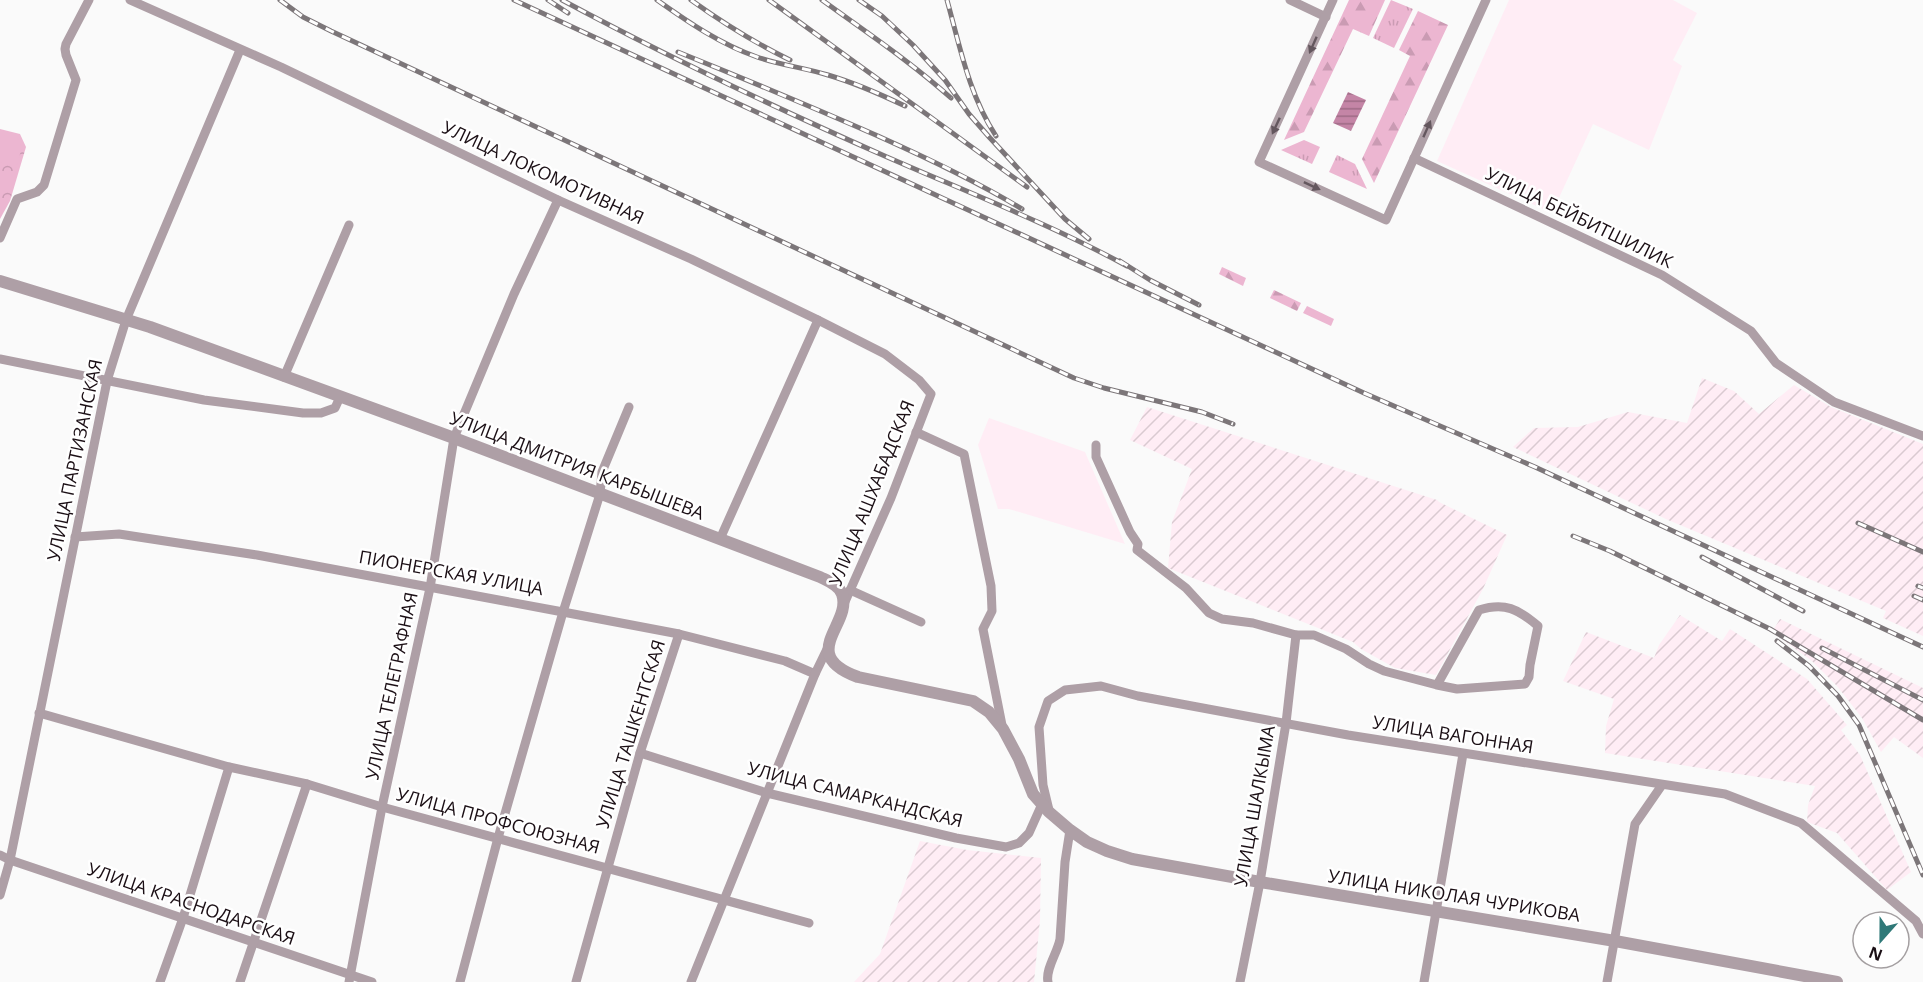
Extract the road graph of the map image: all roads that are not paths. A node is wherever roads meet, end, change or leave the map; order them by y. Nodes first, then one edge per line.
1 (89, 0) edge
2 (129, 0) edge
3 (1290, 0) edge
4 (1333, 0) edge
5 (1486, 0) edge
6 (1326, 16) junction
7 (240, 50) junction
8 (1414, 158) junction
9 (558, 200) junction
10 (349, 225) dead end
11 (0, 238) edge
12 (0, 281) edge
13 (126, 320) junction
14 (818, 320) junction
15 (0, 359) edge
16 (284, 377) junction
17 (110, 381) junction
18 (931, 394) joint
19 (340, 397) junction
20 (628, 407) dead end
21 (916, 432) junction
22 (1923, 436) edge
23 (454, 438) junction
24 (1096, 445) dead end
25 (600, 494) junction
26 (75, 537) junction
27 (720, 539) junction
28 (430, 588) junction
29 (850, 590) junction
30 (844, 604) junction
31 (563, 612) junction
32 (921, 622) dead end
33 (679, 634) junction
34 (1296, 635) junction
35 (829, 645) junction
36 (815, 674) junction
37 (1437, 685) junction
38 (39, 713) junction
39 (1286, 723) junction
40 (1003, 729) junction
41 (640, 753) junction
42 (1463, 754) junction
43 (229, 767) junction
44 (307, 784) junction
45 (1662, 785) junction
46 (767, 793) junction
47 (382, 807) junction
48 (1046, 808) junction
49 (1070, 830) junction
50 (498, 838) junction
51 (0, 855) edge
52 (10, 860) junction
53 (608, 868) junction
54 (1260, 882) junction
55 (0, 895) edge
56 (724, 900) junction
57 (1436, 911) junction
58 (183, 918) junction
59 (809, 923) dead end
60 (1923, 934) edge
61 (1615, 941) junction
62 (252, 942) junction
63 (1785, 977) edge
64 (350, 979) edge
65 (160, 982) edge
66 (240, 982) edge
67 (372, 982) edge
68 (460, 982) edge
69 (576, 982) edge
70 (691, 982) edge
71 (1048, 982) edge
72 (1240, 982) edge
73 (1424, 982) edge
74 (1607, 982) edge
75 (1837, 982) edge

1 - 11 street
2 - 7 street, УЛИЦА ЛОКОМОТИВНАЯ
3 - 6 street
4 - 6 street
8 -> 5 street
6 -> 8 street
7 - 9 street, УЛИЦА ЛОКОМОТИВНАЯ
7 - 13 street, УЛИЦА ПАРТИЗАНСКАЯ
8 - 22 street, УЛИЦА БЕЙБИТШИЛИК
9 - 14 street, УЛИЦА ЛОКОМОТИВНАЯ
9 - 23 street, УЛИЦА ТЕЛЕГРАФНАЯ
10 - 16 street
12 - 13 street, УЛИЦА ДМИТРИЯ КАРБЫШЕВА
13 - 16 street, УЛИЦА ДМИТРИЯ КАРБЫШЕВА
13 - 17 street, УЛИЦА ПАРТИЗАНСКАЯ
14 - 18 street, УЛИЦА ЛОКОМОТИВНАЯ
14 - 27 street
15 - 17 street
16 - 19 street, УЛИЦА ДМИТРИЯ КАРБЫШЕВА
17 - 19 street
17 - 26 street, УЛИЦА ПАРТИЗАНСКАЯ
18 - 21 street, УЛИЦА АШХАБАДСКАЯ
19 - 23 street, УЛИЦА ДМИТРИЯ КАРБЫШЕВА
20 - 25 street
21 - 29 street, УЛИЦА АШХАБАДСКАЯ
21 - 40 street
23 - 25 street, УЛИЦА ДМИТРИЯ КАРБЫШЕВА
23 - 28 street, УЛИЦА ТЕЛЕГРАФНАЯ
24 - 34 street
25 - 27 street, УЛИЦА ДМИТРИЯ КАРБЫШЕВА
25 - 31 street
26 - 28 street, ПИОНЕРСКАЯ УЛИЦА
26 - 38 street, УЛИЦА ПАРТИЗАНСКАЯ
27 - 30 street, УЛИЦА ДМИТРИЯ КАРБЫШЕВА
28 - 31 street, ПИОНЕРСКАЯ УЛИЦА
28 - 47 street, УЛИЦА ТЕЛЕГРАФНАЯ
29 - 30 street, УЛИЦА АШХАБАДСКАЯ
29 - 32 street
30 - 35 street
31 - 33 street, ПИОНЕРСКАЯ УЛИЦА
31 - 50 street
33 - 36 street, ПИОНЕРСКАЯ УЛИЦА
33 - 41 street, УЛИЦА ТАШКЕНТСКАЯ
34 - 37 street
34 - 39 street, УЛИЦА ШАЛКЫМА
35 - 36 street
35 - 40 street, УЛИЦА НИКОЛАЯ ЧУРИКОВА
36 - 46 street
37 - 37 street
38 - 43 street, УЛИЦА ПРОФСОЮЗНАЯ
38 - 52 street, УЛИЦА ПАРТИЗАНСКАЯ
39 - 42 street, УЛИЦА ВАГОННАЯ
39 - 48 street, УЛИЦА ВАГОННАЯ
39 - 54 street, УЛИЦА ШАЛКЫМА
40 - 48 street, УЛИЦА НИКОЛАЯ ЧУРИКОВА
41 - 46 street, УЛИЦА САМАРКАНДСКАЯ
41 - 53 street, УЛИЦА ТАШКЕНТСКАЯ
42 - 45 street, УЛИЦА ВАГОННАЯ
42 - 57 street
43 - 44 street, УЛИЦА ПРОФСОЮЗНАЯ
43 - 58 street
44 - 47 street, УЛИЦА ПРОФСОЮЗНАЯ
44 - 62 street
45 - 60 street, УЛИЦА ВАГОННАЯ
45 - 61 street
46 - 48 street, УЛИЦА САМАРКАНДСКАЯ
46 - 56 street
47 - 50 street, УЛИЦА ПРОФСОЮЗНАЯ
47 - 64 street, УЛИЦА ТЕЛЕГРАФНАЯ
48 - 49 street, УЛИЦА НИКОЛАЯ ЧУРИКОВА
49 - 54 street, УЛИЦА НИКОЛАЯ ЧУРИКОВА
49 - 71 street
50 - 53 street, УЛИЦА ПРОФСОЮЗНАЯ
50 - 68 street
51 - 52 street, УЛИЦА КРАСНОДАРСКАЯ
52 - 55 street, УЛИЦА ПАРТИЗАНСКАЯ
52 - 58 street, УЛИЦА КРАСНОДАРСКАЯ
53 - 56 street, УЛИЦА ПРОФСОЮЗНАЯ
53 - 69 street, УЛИЦА ТАШКЕНТСКАЯ
54 - 57 street, УЛИЦА НИКОЛАЯ ЧУРИКОВА
54 - 72 street, УЛИЦА ШАЛКЫМА
56 - 59 street, УЛИЦА ПРОФСОЮЗНАЯ
56 - 70 street
57 - 61 street, УЛИЦА НИКОЛАЯ ЧУРИКОВА
57 - 73 street
58 - 62 street, УЛИЦА КРАСНОДАРСКАЯ
58 - 65 street
61 - 63 street, УЛИЦА НИКОЛАЯ ЧУРИКОВА
61 - 74 street
62 - 64 street, УЛИЦА КРАСНОДАРСКАЯ
62 - 66 street
63 - 75 street, УЛИЦА НИКОЛАЯ ЧУРИКОВА
64 - 67 street, УЛИЦА КРАСНОДАРСКАЯ

